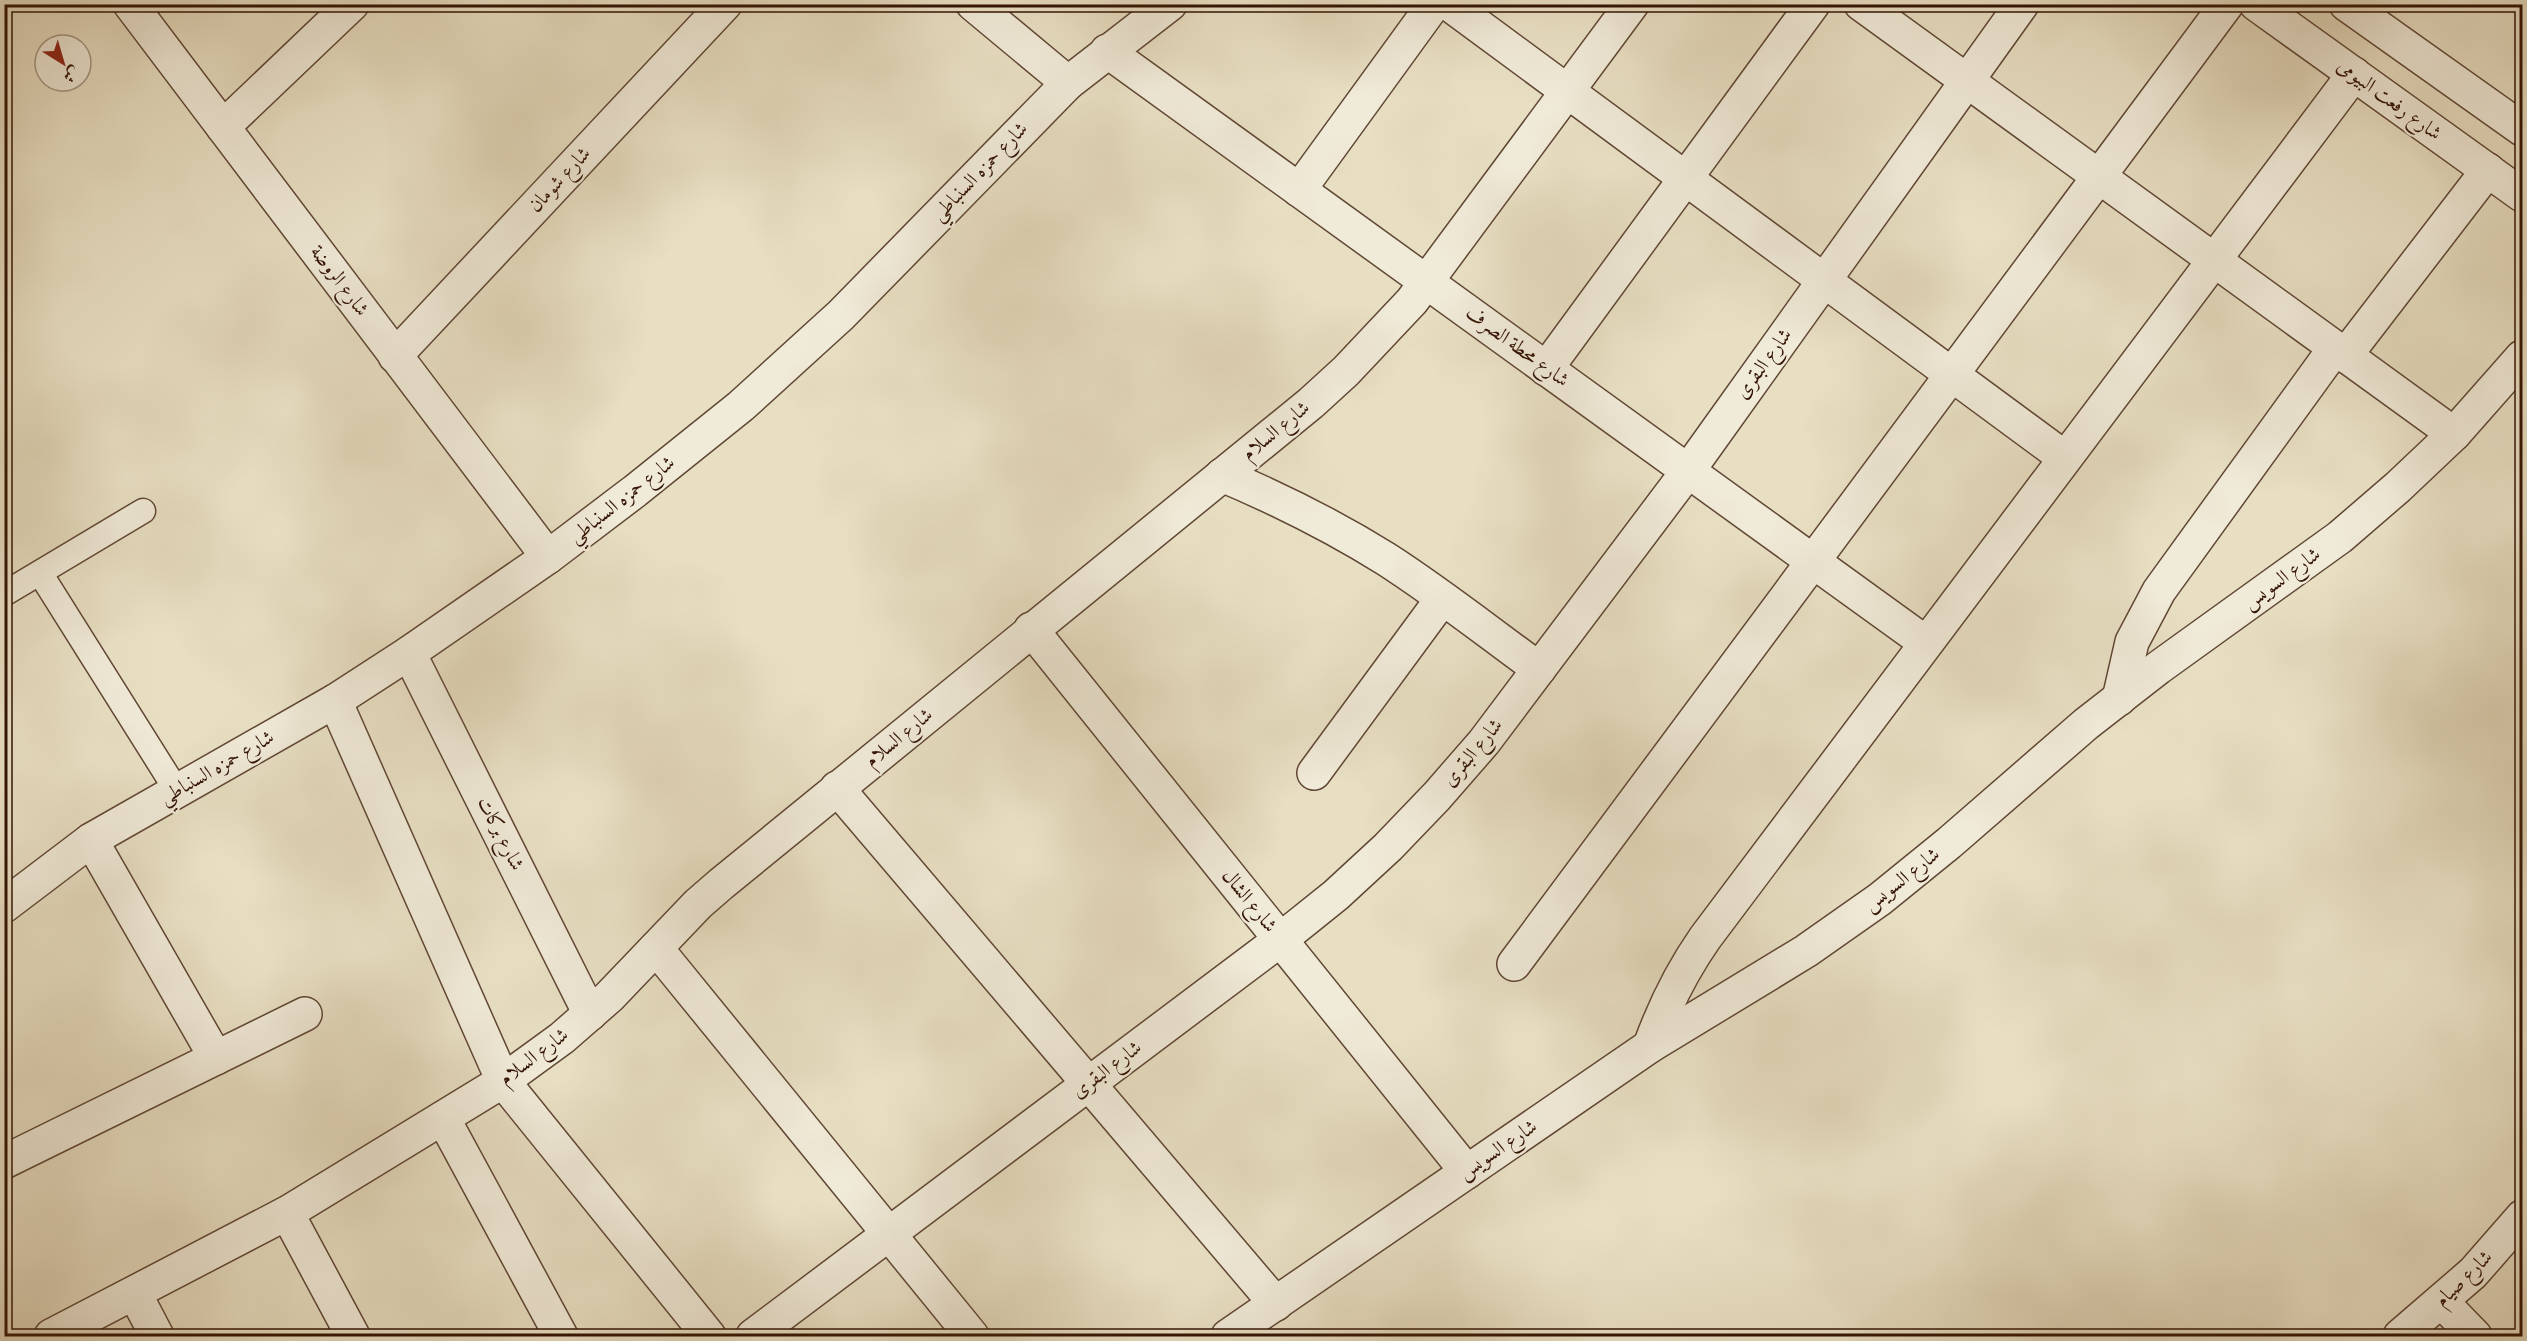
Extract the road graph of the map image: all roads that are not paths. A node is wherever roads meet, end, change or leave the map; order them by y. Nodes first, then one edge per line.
1 (130, 4) edge
2 (352, 4) edge
3 (725, 4) edge
4 (973, 4) edge
5 (1170, 4) edge
6 (1434, 4) edge
7 (1449, 4) edge
8 (1632, 4) edge
9 (1813, 4) edge
10 (1861, 4) edge
11 (2022, 4) edge
12 (2227, 4) edge
13 (2256, 4) edge
14 (2346, 4) edge
15 (1107, 51) junction
16 (2354, 74) junction
17 (1967, 82) junction
18 (1068, 83) junction
19 (1568, 92) junction
20 (223, 127) junction
21 (2523, 129) edge
22 (2488, 170) junction
23 (2099, 177) junction
24 (1685, 179) junction
25 (1299, 190) junction
26 (2523, 195) edge
27 (2214, 261) junction
28 (1825, 281) junction
29 (1427, 282) junction
30 (2340, 352) junction
31 (395, 356) junction
32 (2523, 357) edge
33 (1546, 369) junction
34 (1952, 375) junction
35 (2454, 434) junction
36 (2065, 458) junction
37 (1688, 471) junction
38 (1222, 475) junction
39 (143, 511) dead end
40 (548, 557) junction
41 (1813, 562) junction
42 (40, 573) junction
43 (4, 594) edge
44 (1442, 599) junction
45 (1031, 630) junction
46 (1926, 643) junction
47 (409, 653) junction
48 (1539, 669) junction
49 (2119, 699) junction
50 (334, 701) junction
51 (1314, 772) dead end
52 (837, 788) junction
53 (177, 791) junction
54 (92, 840) junction
55 (4, 906) edge
56 (1280, 940) junction
57 (656, 948) junction
58 (1514, 964) dead end
59 (305, 1014) dead end
60 (590, 1014) junction
61 (1650, 1046) junction
62 (216, 1058) junction
63 (503, 1081) junction
64 (1089, 1084) junction
65 (442, 1118) junction
66 (4, 1162) edge
67 (1467, 1172) junction
68 (287, 1213) junction
69 (2523, 1217) edge
70 (889, 1234) junction
71 (135, 1294) junction
72 (2442, 1302) junction
73 (1276, 1304) junction
74 (51, 1336) edge
75 (157, 1336) edge
76 (353, 1336) edge
77 (561, 1336) edge
78 (709, 1336) edge
79 (753, 1336) edge
80 (972, 1336) edge
81 (1228, 1336) edge
82 (2400, 1336) edge
83 (2475, 1336) edge

1 - 20 street, شارع الروضة
2 - 20 street
3 - 31 street, شارع شومان
4 - 18 street
5 - 15 street, شارع حمزه السنباطي
6 - 25 street
7 - 19 street
8 - 19 street, شارع السلام
9 - 24 street
10 - 17 street
11 - 17 street, شارع البقرى
12 - 23 street
13 - 16 street, شارع رفعت البيومى
14 - 21 street
15 - 18 street, شارع حمزه السنباطي
15 - 25 street, شارع محطة الصرف
16 - 22 street, شارع رفعت البيومى
16 - 27 street
17 - 23 street
17 - 28 street, شارع البقرى
18 - 40 street, شارع حمزه السنباطي
19 - 24 street
19 - 29 street, شارع السلام
20 - 31 street, شارع الروضة
22 - 26 street, شارع رفعت البيومى
22 - 30 street
23 - 27 street
23 - 34 street
24 - 28 street
24 - 33 street
25 - 29 street, شارع محطة الصرف
27 - 30 street
27 - 36 street
28 - 34 street
28 - 37 street, شارع البقرى
29 - 33 street, شارع محطة الصرف
29 - 38 street, شارع السلام
30 - 35 street
30 - 49 street
31 - 40 street, شارع الروضة
32 - 35 street, شارع السويس
33 - 37 street, شارع محطة الصرف
34 - 36 street
34 - 41 street
35 - 49 street, شارع السويس
36 - 46 street
37 - 41 street, شارع محطة الصرف
37 - 48 street, شارع البقرى
38 - 44 street
38 - 45 street, شارع السلام
39 - 42 lane
40 - 47 street, شارع حمزه السنباطي
41 - 46 street, شارع محطة الصرف
41 - 58 street
42 - 43 lane
42 - 53 lane
44 - 48 street
44 - 51 street
45 - 52 street, شارع السلام
45 - 56 street, شارع الشال
46 - 61 street
47 - 50 street, شارع حمزه السنباطي
47 - 60 street, شارع بركات
48 - 56 street, شارع البقرى
49 - 61 street, شارع السويس
50 - 53 street, شارع حمزه السنباطي
50 - 63 street
52 - 57 street, شارع السلام
52 - 64 street
53 - 54 street, شارع حمزه السنباطي
54 - 55 street, شارع حمزه السنباطي
54 - 62 street
56 - 64 street, شارع البقرى
56 - 67 street, شارع الشال
57 - 60 street, شارع السلام
57 - 70 street
59 - 62 street
60 - 63 street, شارع السلام
61 - 67 street, شارع السويس
62 - 66 street
63 - 65 street, شارع السلام
63 - 78 street
64 - 70 street, شارع البقرى
64 - 73 street
65 - 68 street, شارع السلام
65 - 77 street
67 - 73 street, شارع السويس
68 - 71 street, شارع السلام
68 - 76 street
69 - 72 street, شارع صيام
70 - 79 street, شارع البقرى
70 - 80 street
71 - 74 street, شارع السلام
71 - 75 street
72 - 82 street, شارع صيام
72 - 83 street
73 - 81 street, شارع السويس

